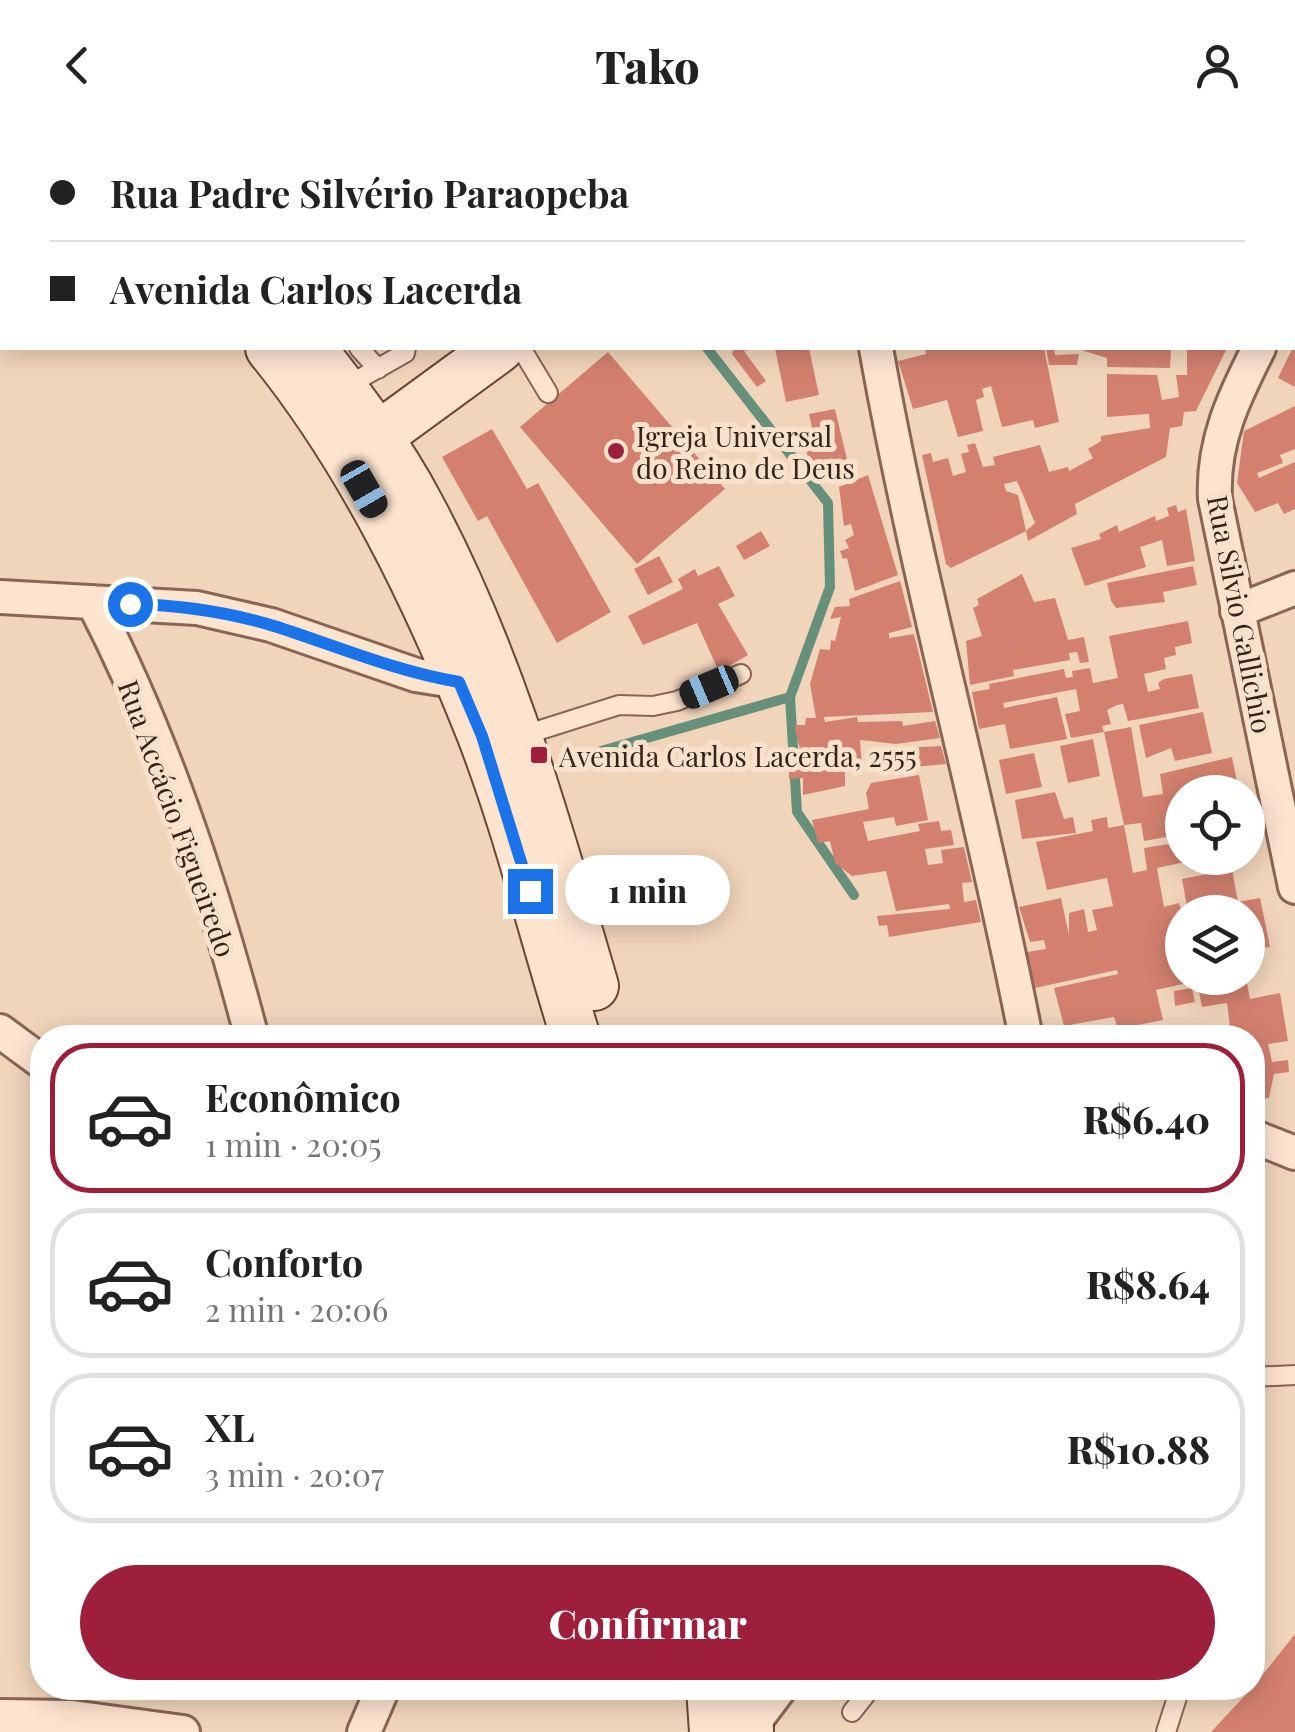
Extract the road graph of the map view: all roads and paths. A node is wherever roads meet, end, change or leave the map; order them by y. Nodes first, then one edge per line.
1 (272, 350) edge
2 (316, 350) edge
3 (406, 350) edge
4 (496, 350) edge
5 (522, 350) edge
6 (876, 350) edge
7 (1258, 350) edge
8 (360, 368) edge
9 (548, 393) dead end
10 (364, 449) junction
11 (1295, 588) edge
12 (0, 597) edge
13 (93, 602) junction
14 (1238, 612) junction
15 (742, 674) dead end
16 (477, 679) junction
17 (517, 737) junction
18 (1292, 849) edge
19 (1295, 887) edge
20 (249, 1025) edge
21 (572, 1025) edge
22 (605, 1025) edge
23 (1023, 1025) edge
24 (0, 1031) edge
25 (30, 1053) edge
26 (1265, 1141) edge
27 (1295, 1153) edge
28 (1295, 1375) edge
29 (1265, 1377) edge
30 (378, 1700) edge
31 (713, 1700) edge
32 (748, 1700) edge
33 (771, 1700) edge
34 (862, 1700) edge
35 (1176, 1700) edge
36 (74, 1702) edge
37 (852, 1712) dead end
38 (0, 1716) edge
39 (183, 1732) edge
40 (364, 1732) edge
41 (714, 1732) edge
42 (748, 1732) edge
43 (1166, 1732) edge

1 - 10 main road
2 - 8 main road
3 - 8 lane
4 - 10 main road
5 - 9 lane
6 - 23 street
7 - 14 street, Rua Silvio Gallichio
8 - 10 main road
10 - 16 main road
11 - 14 street
12 - 13 street
13 - 16 street
13 - 20 street, Rua Accácio Figueiredo
14 - 18 street, Rua Silvio Gallichio
15 - 17 lane
16 - 17 main road
16 - 21 main road
17 - 22 main road
18 - 19 street, Rua Silvio Gallichio
24 - 25 street
26 - 27 street
28 - 29 lane
30 - 40 street
31 - 41 main road
32 - 42 main road
33 - 42 street
34 - 37 lane
35 - 43 lane
36 - 38 street
36 - 39 street

